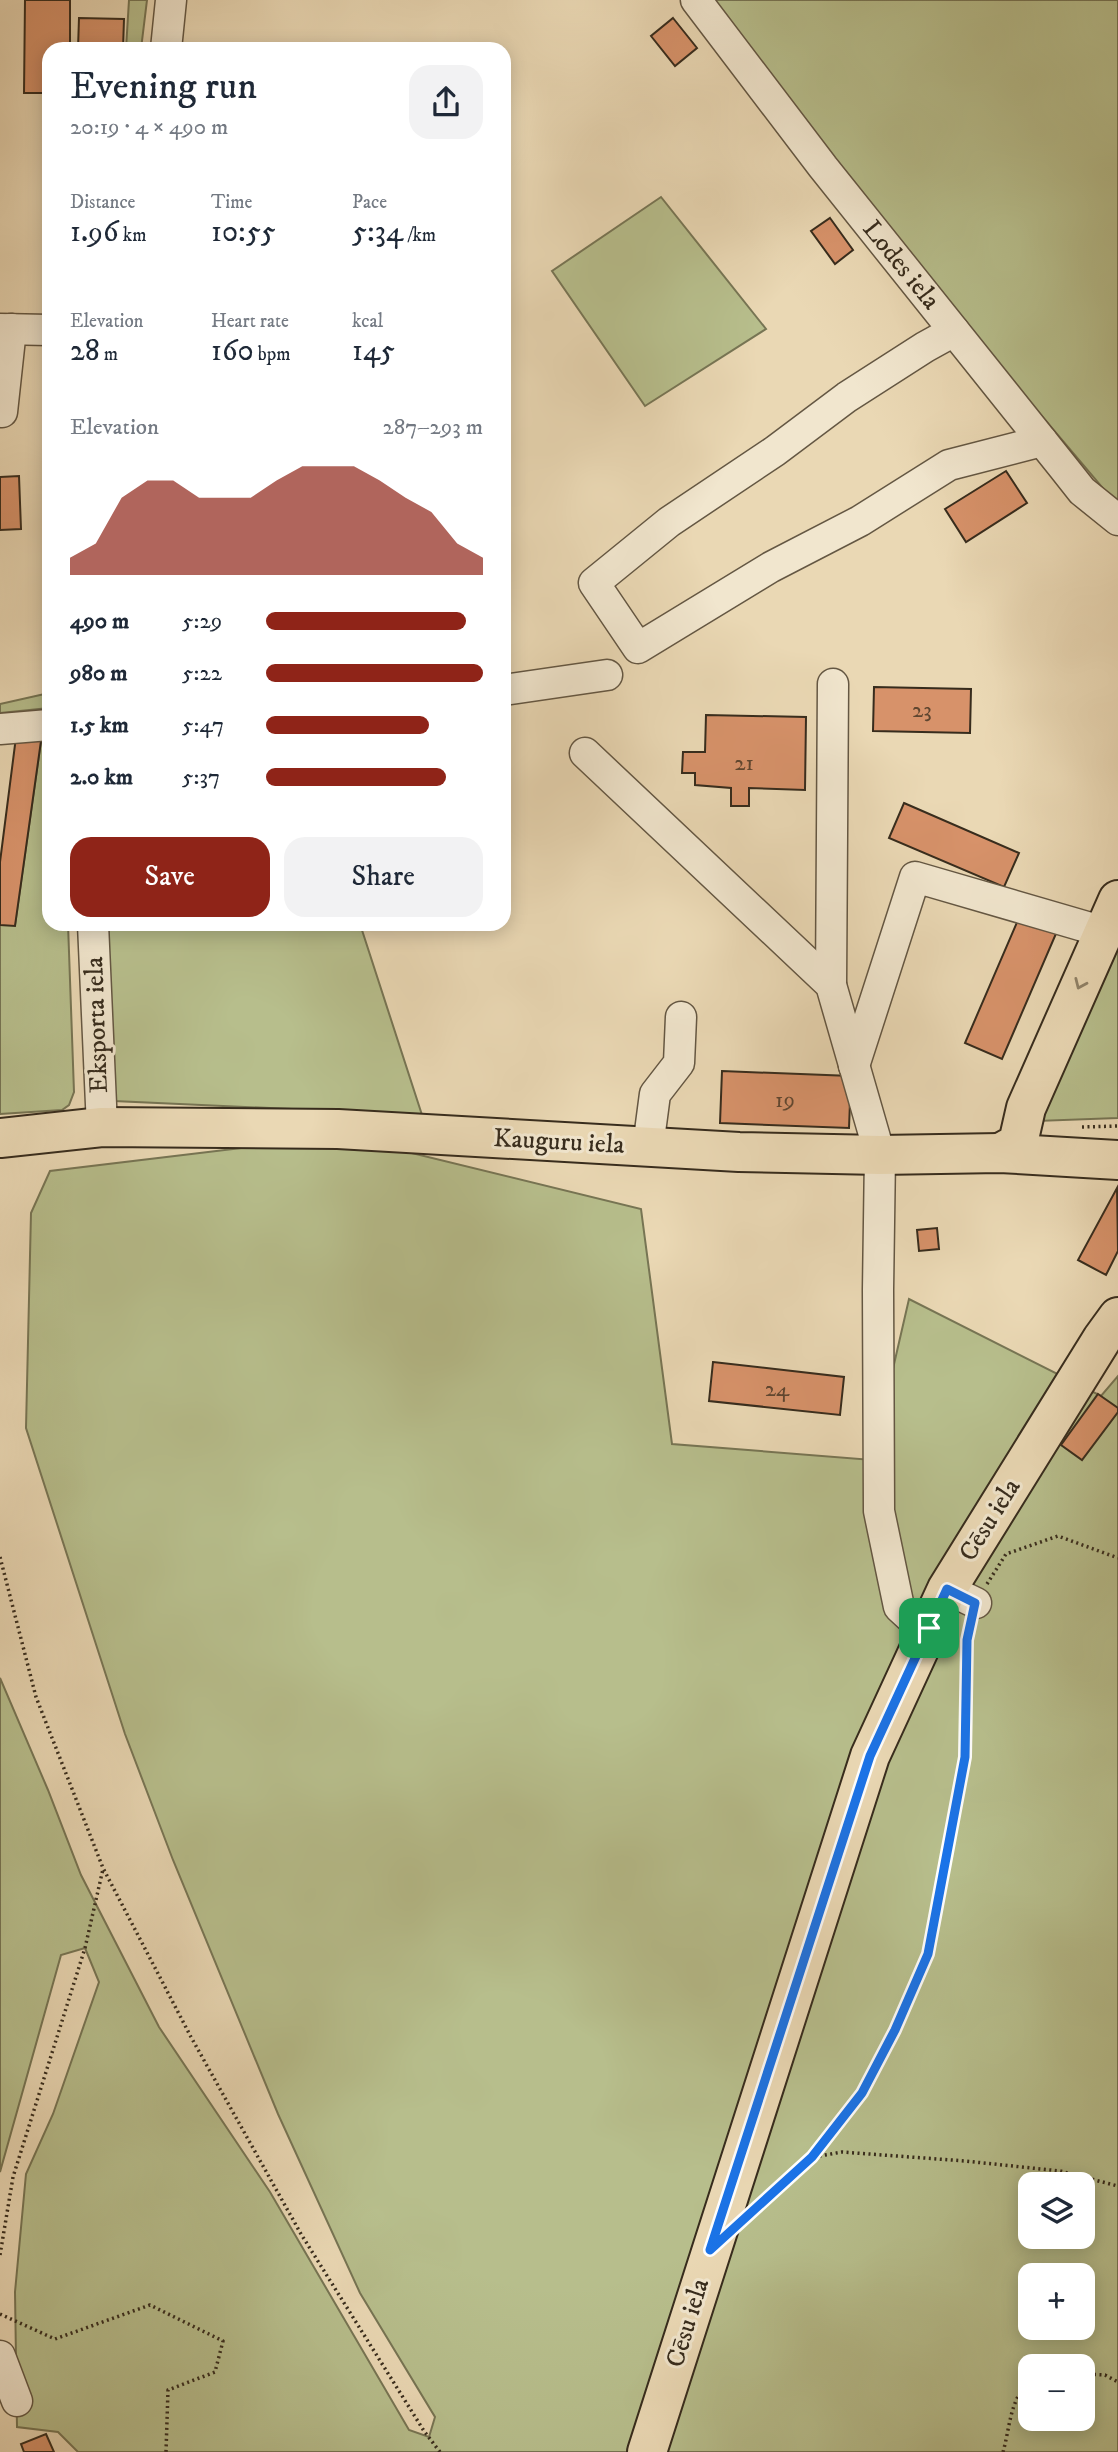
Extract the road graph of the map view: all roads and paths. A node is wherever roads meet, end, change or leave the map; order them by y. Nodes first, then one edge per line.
1 (171, 0) edge
2 (696, 0) edge
3 (167, 42) edge
4 (5, 329) edge
5 (42, 330) edge
6 (954, 331) junction
7 (2, 412) dead end
8 (1042, 441) junction
9 (1118, 520) edge
10 (607, 675) dead end
11 (833, 684) dead end
12 (511, 689) edge
13 (42, 726) edge
14 (0, 729) edge
15 (585, 753) dead end
16 (1111, 916) edge
17 (93, 931) edge
18 (831, 985) junction
19 (681, 1017) dead end
20 (854, 1066) junction
21 (102, 1127) junction
22 (0, 1138) edge
23 (648, 1147) junction
24 (1000, 1153) junction
25 (880, 1155) junction
26 (1118, 1160) edge
27 (1118, 1317) edge
28 (0, 1557) edge
29 (1118, 1558) edge
30 (961, 1596) junction
31 (929, 1628) junction
32 (103, 1868) junction
33 (812, 2157) junction
34 (1118, 2186) edge
35 (755, 2209) dead end
36 (0, 2255) edge
37 (0, 2314) edge
38 (0, 2356) edge
39 (1095, 2375) edge
40 (1118, 2382) edge
41 (1018, 2394) edge
42 (17, 2401) dead end
43 (166, 2452) edge
44 (440, 2452) edge
45 (647, 2452) edge
46 (1003, 2452) edge

1 - 3 street
2 - 6 street, Lodes iela
4 - 5 street
4 - 7 street
6 - 8 street, Lodes iela
6 - 8 street
8 - 9 street, Lodes iela
10 - 12 street
11 - 18 street
13 - 14 street
15 - 18 street
16 - 20 street
16 -> 24 main road
17 - 21 street, Eksporta iela
18 - 20 street
19 - 23 street
20 - 25 street
21 - 22 main road, Kauguru iela
21 - 23 main road, Kauguru iela
23 - 25 main road, Kauguru iela
24 - 25 main road, Kauguru iela
24 - 26 main road, Kauguru iela
25 - 31 street
27 - 30 main road, Cēsu iela
28 - 32 path
29 - 30 path
30 - 31 main road, Cēsu iela
30 - 33 path
31 - 45 main road, Cēsu iela
32 - 36 path
32 - 44 path
33 - 34 path
33 - 35 path
37 - 43 path
38 - 42 street
39 - 40 path
41 - 46 path

